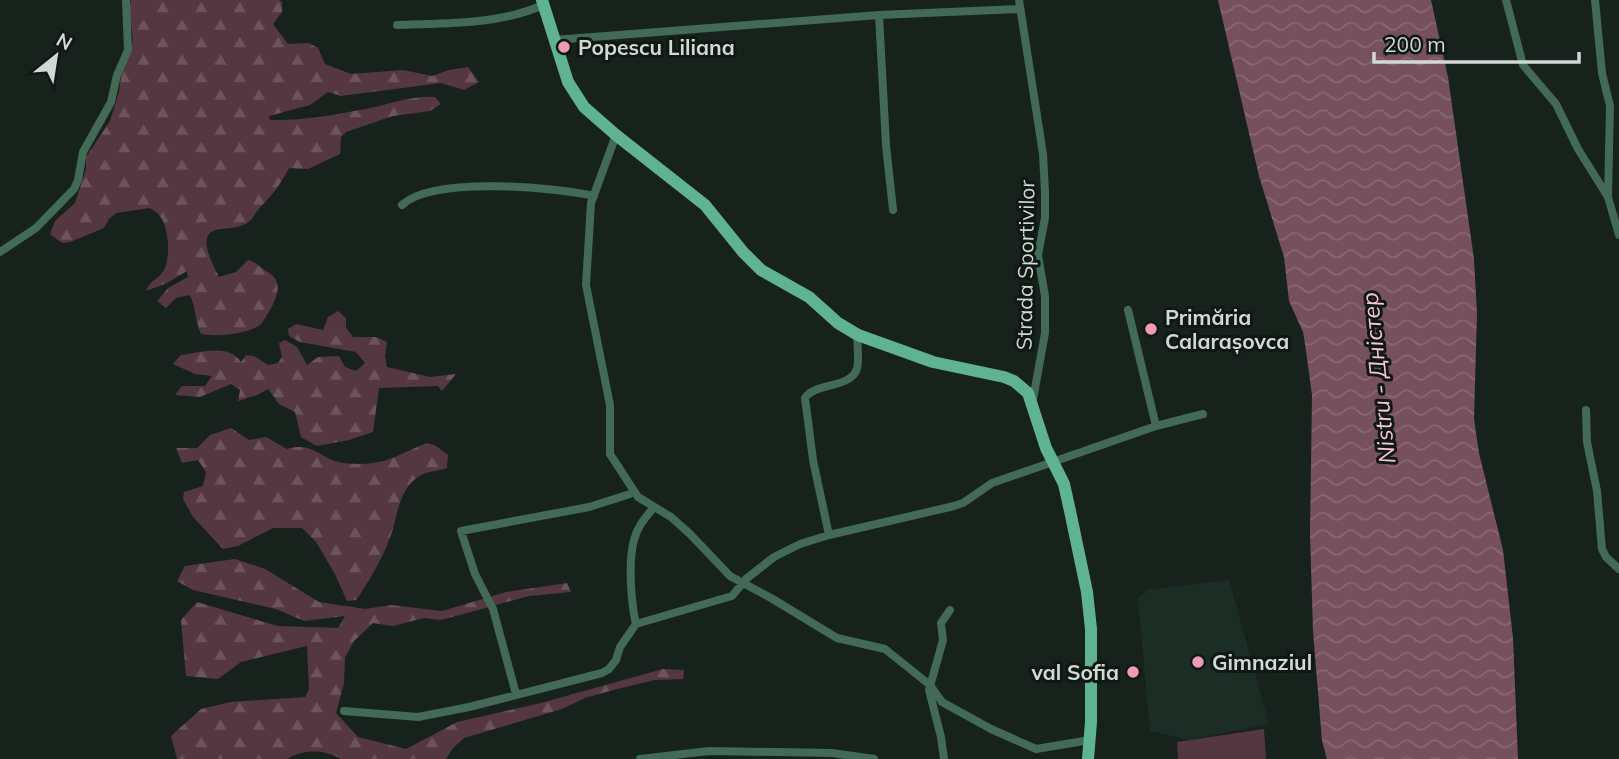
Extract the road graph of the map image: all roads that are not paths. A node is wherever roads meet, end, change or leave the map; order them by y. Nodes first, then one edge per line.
1 (126, 0) edge
2 (1506, 0) edge
3 (1595, 0) edge
4 (543, 3) edge
5 (1020, 4) edge
6 (879, 15) junction
7 (397, 25) dead end
8 (554, 40) junction
9 (616, 135) junction
10 (594, 196) junction
11 (1608, 197) junction
12 (401, 205) dead end
13 (893, 210) dead end
14 (1619, 235) edge
15 (0, 252) edge
16 (1128, 310) dead end
17 (858, 335) junction
18 (1032, 405) junction
19 (1586, 410) dead end
20 (1203, 414) dead end
21 (1156, 426) junction
22 (1054, 463) junction
23 (633, 491) junction
24 (654, 507) junction
25 (830, 535) junction
26 (1619, 569) edge
27 (743, 584) junction
28 (950, 610) dead end
29 (636, 624) junction
30 (930, 685) junction
31 (516, 694) junction
32 (344, 711) dead end
33 (1090, 740) junction
34 (640, 759) edge
35 (874, 759) edge
36 (944, 759) edge
37 (1088, 759) edge

1 - 15 street
2 - 11 street
3 - 11 street
4 - 7 street
4 - 8 main road
5 - 6 street
5 - 18 street, Strada Sportivilor
6 - 8 street
6 - 13 street
8 - 9 main road
9 - 10 street
9 - 17 main road
10 - 12 street
10 - 23 street
11 - 14 street
16 - 21 street
17 - 18 main road
17 - 25 street
18 - 22 main road
19 - 26 street
20 - 21 street
21 - 22 street
22 - 25 street
22 - 33 main road
23 - 24 street
23 - 31 street
24 - 27 street
24 - 29 street
25 - 27 street
27 - 29 street
27 - 30 street
28 - 30 street
29 - 31 street
30 - 33 street
30 - 36 street
31 - 32 street
33 - 37 main road
34 - 35 street

